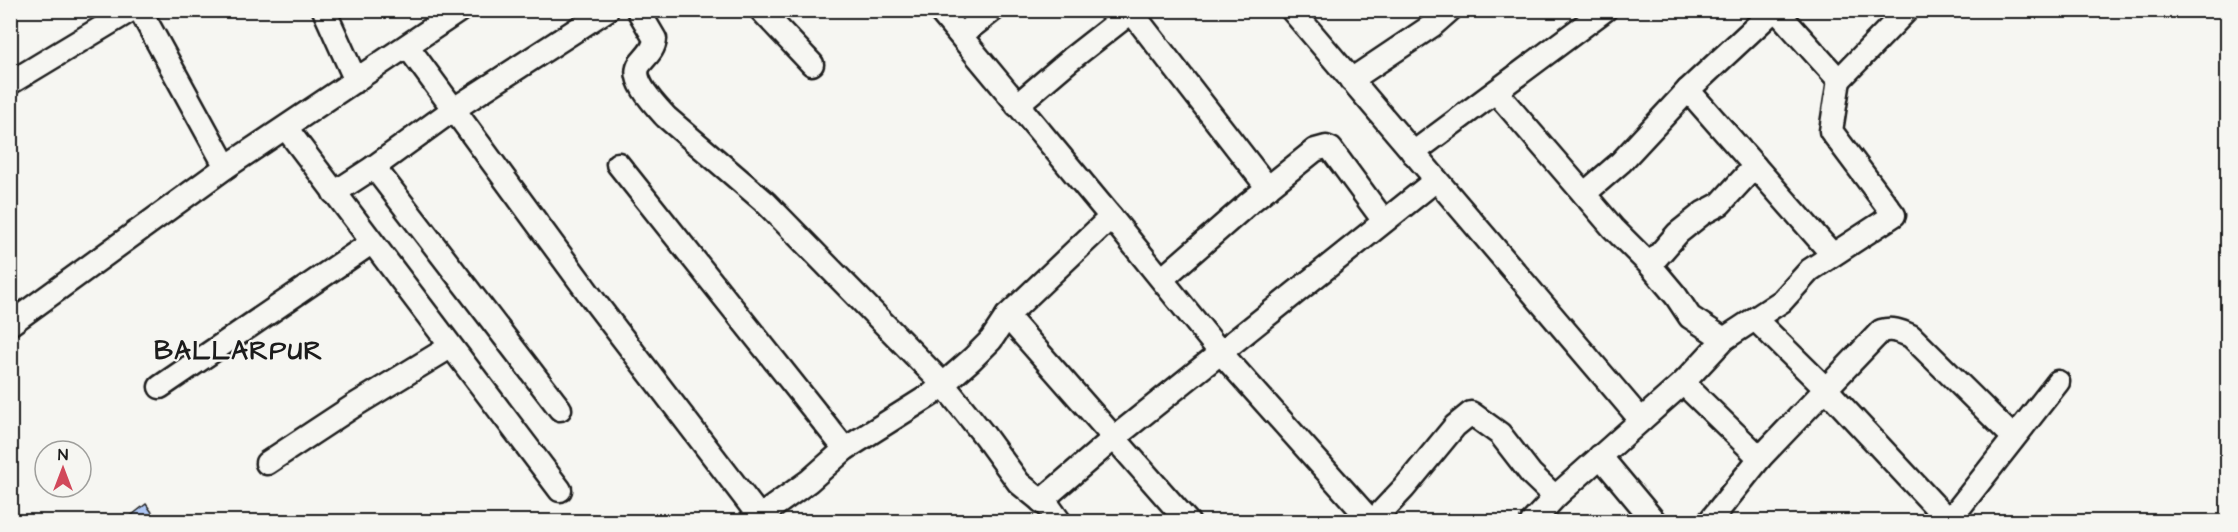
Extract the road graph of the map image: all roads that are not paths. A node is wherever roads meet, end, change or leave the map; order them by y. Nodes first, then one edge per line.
1 (131, 10) edge
2 (140, 10) edge
3 (324, 10) edge
4 (607, 10) edge
5 (638, 10) edge
6 (761, 10) edge
7 (939, 10) edge
8 (993, 10) edge
9 (1292, 10) edge
10 (1450, 10) edge
11 (1605, 10) edge
12 (1775, 10) edge
13 (1907, 10) edge
14 (1130, 11) edge
15 (446, 15) edge
16 (961, 35) junction
17 (408, 46) junction
18 (812, 64) dead end
19 (1351, 80) junction
20 (1839, 80) junction
21 (356, 81) junction
22 (10, 83) edge
23 (1688, 90) junction
24 (1496, 92) junction
25 (1017, 105) junction
26 (454, 109) junction
27 (286, 128) junction
28 (1413, 153) junction
29 (618, 164) dead end
30 (1755, 166) junction
31 (226, 167) junction
32 (374, 167) junction
33 (1436, 180) junction
34 (1268, 188) junction
35 (334, 193) junction
36 (1584, 194) junction
37 (1111, 216) junction
38 (1384, 221) junction
39 (371, 243) junction
40 (1832, 254) junction
41 (1650, 265) junction
42 (1162, 279) junction
43 (1007, 316) junction
44 (1755, 319) junction
45 (10, 324) edge
46 (1724, 339) junction
47 (450, 347) junction
48 (1221, 353) junction
49 (2058, 381) dead end
50 (1683, 382) junction
51 (943, 384) junction
52 (160, 387) dead end
53 (1827, 390) junction
54 (560, 409) dead end
55 (1641, 420) junction
56 (2013, 437) junction
57 (1114, 438) junction
58 (845, 448) junction
59 (1600, 456) junction
60 (1760, 458) junction
61 (267, 463) dead end
62 (560, 490) dead end
63 (1559, 493) junction
64 (1041, 501) junction
65 (755, 519) edge
66 (1948, 521) edge
67 (1060, 522) edge
68 (1188, 522) edge
69 (1372, 522) edge
70 (1532, 522) edge
71 (1655, 522) edge
72 (1709, 522) edge

1 - 22 street
2 - 31 street
3 - 21 street
4 - 26 street
5 - 51 street
6 - 18 street
7 - 16 street
8 - 16 street
9 - 19 street
10 - 19 street
11 - 24 street
12 - 20 street
12 - 23 street
13 - 20 street
14 - 25 street
14 - 34 street
15 - 17 street
16 - 25 street
17 - 21 street
17 - 26 street
19 - 28 street
20 - 40 street
21 - 27 street
23 - 30 street
23 - 36 street
24 - 28 street
24 - 36 street
25 - 37 street
26 - 32 street
26 - 65 street
27 - 31 street
27 - 35 street
28 - 33 street
29 - 58 street
30 - 40 street
30 - 41 street
31 - 45 street
32 - 35 street
32 - 54 street
33 - 38 street
33 - 55 street
34 - 38 street
34 - 42 street
35 - 39 street
36 - 41 street
37 - 42 street
37 - 43 street
38 - 48 street
39 - 47 street
39 - 52 street
40 - 44 street
41 - 46 street
42 - 48 street
43 - 51 street
43 - 57 street
44 - 46 street
44 - 53 street
46 - 50 street
47 - 61 street
47 - 62 street
48 - 57 street
48 - 69 street
49 - 56 street
50 - 55 street
50 - 60 street
51 - 58 street
51 - 64 street
53 - 56 street
53 - 60 street
53 - 66 street
55 - 59 street
56 - 66 street
57 - 64 street
57 - 68 street
58 - 65 street
59 - 63 street
59 - 71 street
60 - 72 street
63 - 69 street
63 - 70 street
64 - 67 street

